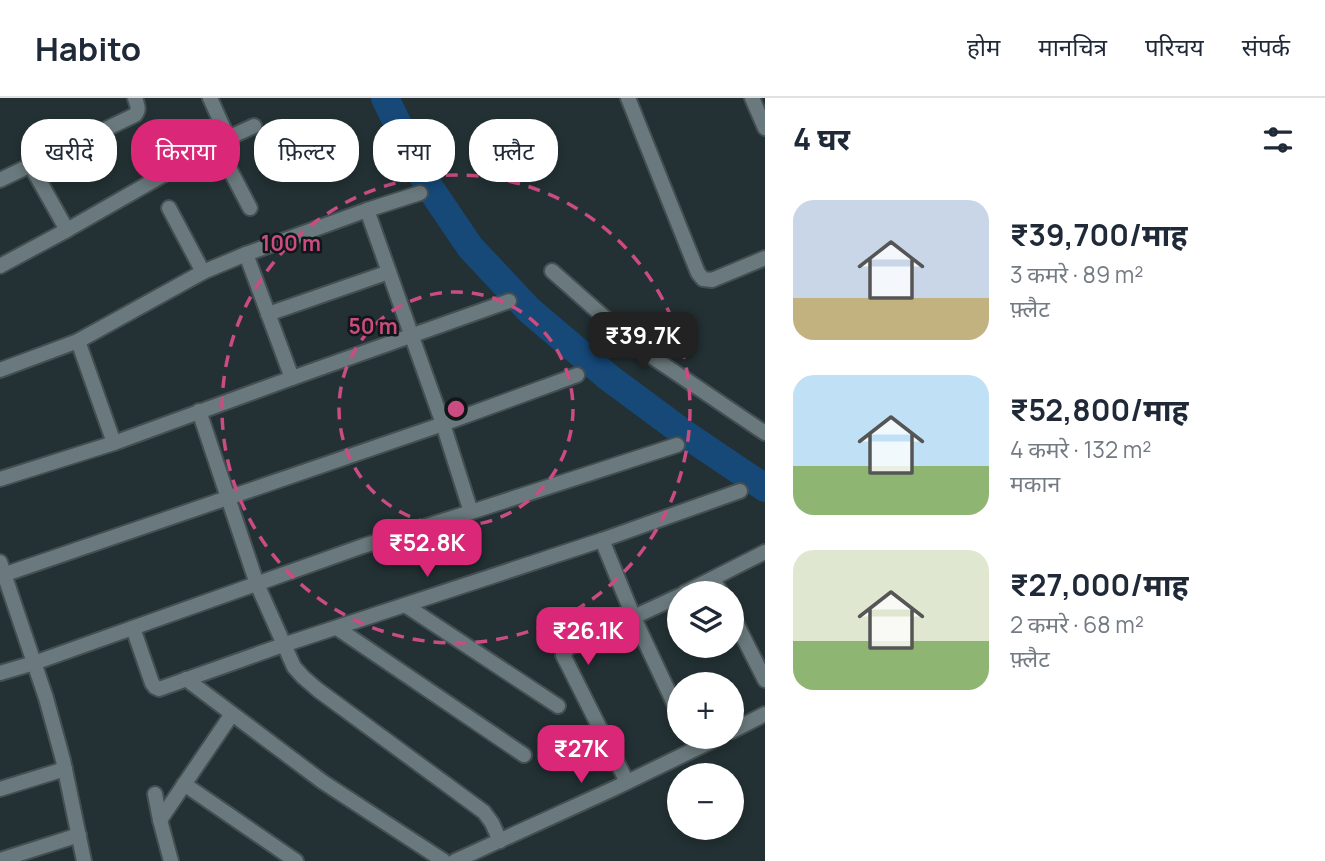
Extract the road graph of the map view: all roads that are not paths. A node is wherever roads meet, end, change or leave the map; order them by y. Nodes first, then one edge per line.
1 (135, 98) edge
2 (210, 98) edge
3 (628, 98) edge
4 (752, 98) edge
5 (216, 119) edge
6 (117, 124) edge
7 (764, 125) edge
8 (254, 126) dead end
9 (240, 133) edge
10 (21, 171) edge
11 (0, 180) edge
12 (40, 182) edge
13 (151, 182) edge
14 (240, 182) edge
15 (420, 193) dead end
16 (169, 208) dead end
17 (250, 208) dead end
18 (367, 210) junction
19 (67, 230) junction
20 (246, 254) junction
21 (765, 258) edge
22 (0, 266) edge
23 (552, 271) dead end
24 (203, 272) junction
25 (389, 272) junction
26 (509, 301) dead end
27 (268, 314) junction
28 (411, 336) junction
29 (78, 341) junction
30 (0, 370) edge
31 (577, 375) dead end
32 (292, 378) junction
33 (199, 411) junction
34 (443, 424) junction
35 (765, 433) edge
36 (114, 443) junction
37 (677, 444) dead end
38 (0, 479) edge
39 (740, 491) dead end
40 (228, 498) junction
41 (471, 512) junction
42 (603, 540) junction
43 (765, 552) edge
44 (1, 571) edge
45 (713, 579) joint
46 (709, 581) edge
47 (257, 583) junction
48 (667, 602) edge
49 (405, 605) junction
50 (634, 618) junction
51 (133, 628) junction
52 (337, 628) junction
53 (744, 639) edge
54 (283, 645) junction
55 (34, 663) junction
56 (0, 673) edge
57 (186, 679) junction
58 (765, 680) edge
59 (667, 688) edge
60 (558, 706) dead end
61 (232, 714) junction
62 (765, 714) edge
63 (744, 725) edge
64 (682, 749) edge
65 (524, 755) dead end
66 (65, 769) junction
67 (627, 782) junction
68 (184, 784) junction
69 (0, 789) edge
70 (155, 794) dead end
71 (160, 820) junction
72 (79, 835) junction
73 (500, 841) junction
74 (0, 860) edge
75 (84, 861) edge
76 (171, 861) edge
77 (296, 861) edge
78 (444, 861) edge
79 (455, 861) edge

1 - 6 street
2 - 5 street
3 - 21 street
4 - 7 street
8 - 9 street
10 - 11 street
12 - 19 street
13 - 19 street
14 - 17 street
15 - 18 street
16 - 24 street
18 - 20 street
18 - 25 street
19 - 22 street
20 - 24 street
20 - 27 street
23 - 35 street
24 - 29 street
25 - 27 street
25 - 28 street
26 - 28 street
27 - 32 street
28 - 32 street
28 - 34 street
29 - 30 street
29 - 36 street
31 - 34 street
32 - 33 street
33 - 36 street
33 - 40 street
34 - 40 street
34 - 41 street
36 - 38 street
37 - 41 street
39 - 42 street
40 - 44 street
40 - 47 street
41 - 47 street
42 - 49 street
42 - 50 street
43 - 45 street
44 - 55 street
45 - 46 street
47 - 51 street
47 - 54 street
48 - 50 street
49 - 52 street
49 - 60 street
50 - 59 street
50 - 67 street
51 - 55 street
51 - 57 street
52 - 54 street
52 - 65 street
53 - 58 street
54 - 57 street
54 - 73 street
55 - 56 street
55 - 66 street
57 - 61 street
61 - 68 street
61 - 78 street
62 - 63 street
64 - 67 street
66 - 69 street
66 - 72 street
67 - 73 street
68 - 71 street
68 - 77 street
70 - 71 street
71 - 76 street
72 - 74 street
72 - 75 street
73 - 79 street

